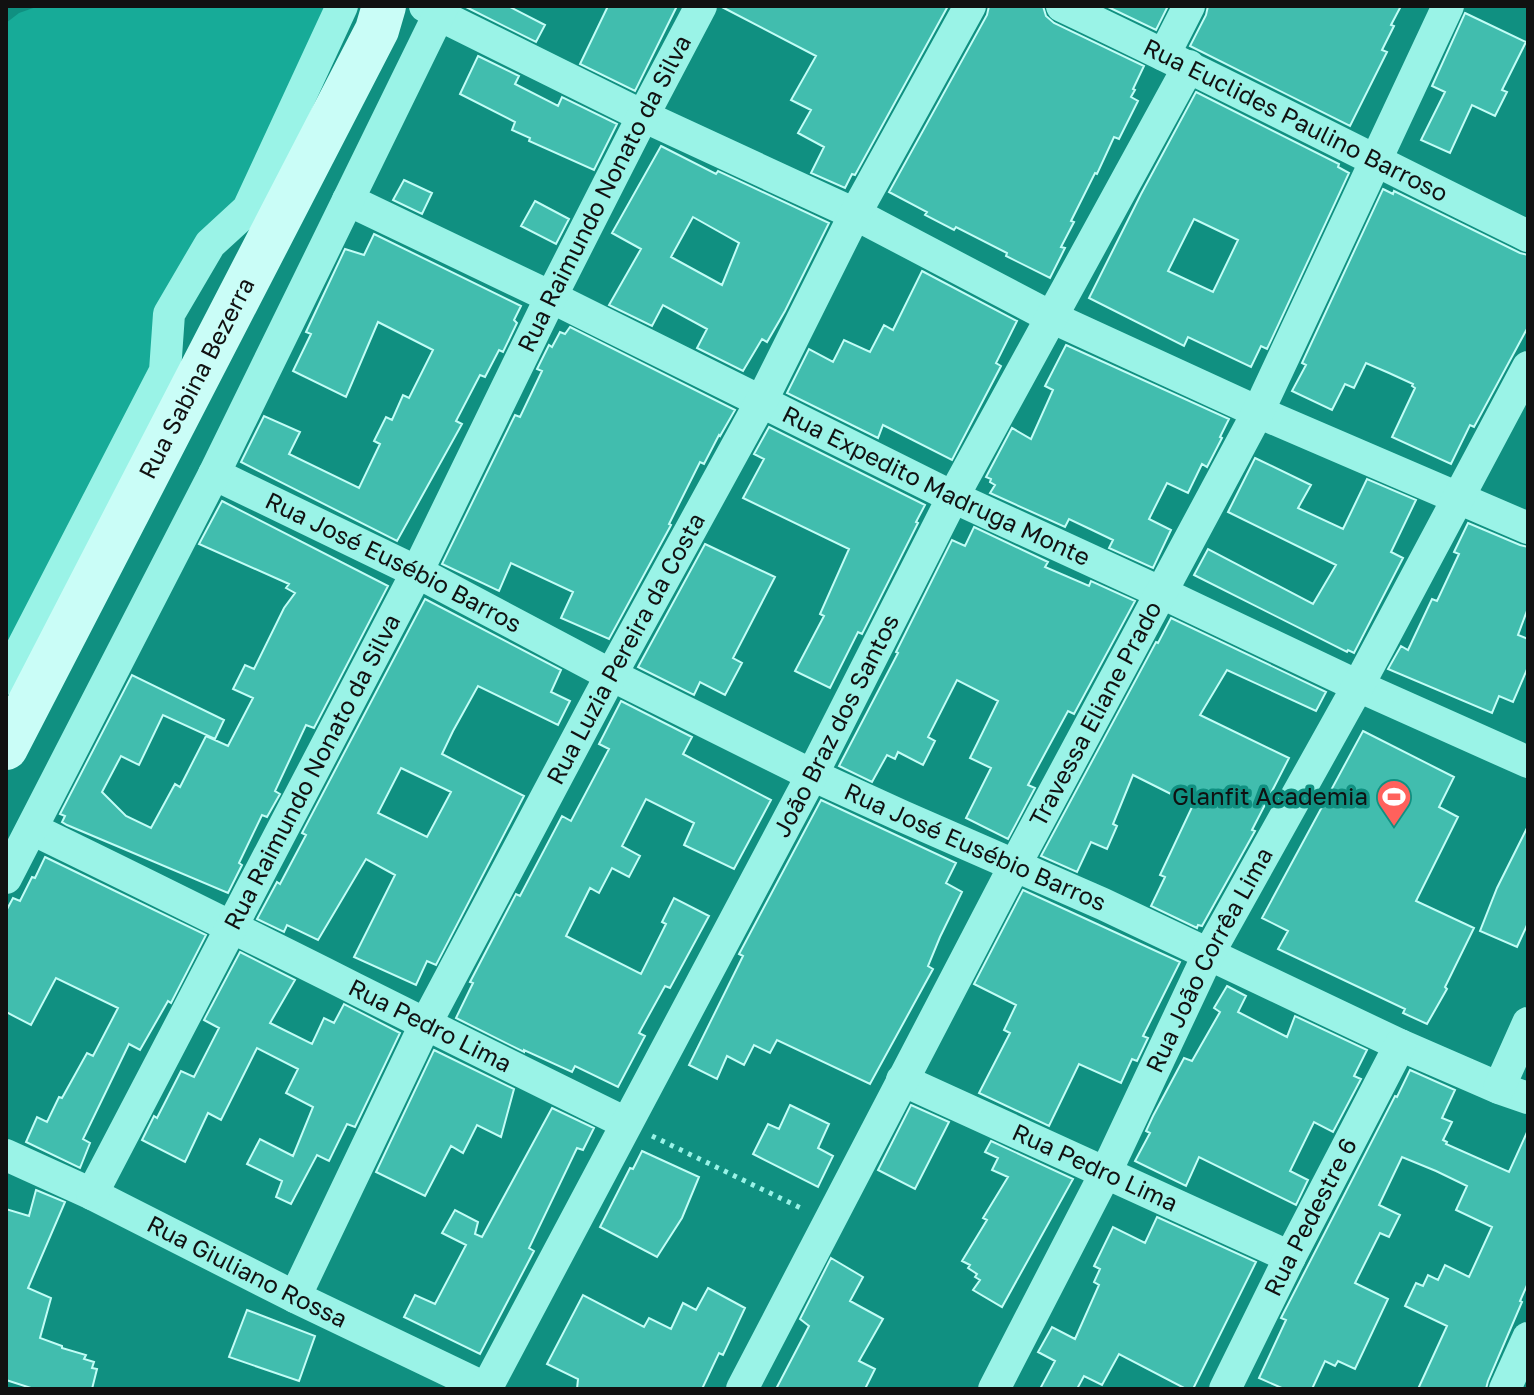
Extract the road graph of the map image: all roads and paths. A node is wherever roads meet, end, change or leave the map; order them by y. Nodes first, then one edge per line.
1 (342, 6) edge
2 (384, 6) edge
3 (701, 6) edge
4 (970, 6) edge
5 (1062, 6) edge
6 (1189, 6) edge
7 (1448, 6) edge
8 (436, 9) edge
9 (1177, 60) junction
10 (643, 116) junction
11 (1376, 162) junction
12 (348, 200) junction
13 (855, 214) junction
14 (1528, 236) edge
15 (551, 297) junction
16 (1051, 317) junction
17 (1528, 367) edge
18 (762, 400) junction
19 (1258, 412) junction
20 (214, 474) junction
21 (953, 497) junction
22 (1458, 498) junction
23 (1528, 528) edge
24 (417, 572) junction
25 (1162, 593) junction
26 (611, 675) junction
27 (6, 679) edge
28 (1358, 686) junction
29 (6, 748) edge
30 (1528, 762) edge
31 (812, 775) junction
32 (32, 829) junction
33 (1015, 865) junction
34 (6, 878) edge
35 (231, 925) junction
36 (1209, 953) junction
37 (1528, 1023) edge
38 (425, 1025) junction
39 (1400, 1045) junction
40 (902, 1080) junction
41 (1513, 1093) edge
42 (626, 1123) junction
43 (6, 1155) edge
44 (1106, 1172) junction
45 (92, 1194) junction
46 (830, 1222) junction
47 (1290, 1257) junction
48 (295, 1297) junction
49 (1528, 1338) edge
50 (486, 1389) edge
51 (742, 1389) edge
52 (994, 1389) edge
53 (1225, 1389) edge
54 (1505, 1389) edge

1 - 27 street
2 - 29 main road, Rua Sabina Bezerra
3 - 10 street, Rua Raimundo Nonato da Silva
4 - 13 street, Rua Luzia Pereira da Costa
5 - 9 street, Rua Euclides Paulino Barroso
6 - 9 street, João Braz dos Santos
7 - 11 street, Travessa Eliane Prado
8 - 10 street
8 - 12 street
9 - 11 street, Rua Euclides Paulino Barroso
9 - 16 street, João Braz dos Santos
10 - 13 street
10 - 15 street, Rua Raimundo Nonato da Silva
11 - 14 street, Rua Euclides Paulino Barroso
11 - 19 street, Travessa Eliane Prado
12 - 15 street, Rua Expedito Madruga Monte
12 - 20 street
13 - 16 street
13 - 18 street, Rua Luzia Pereira da Costa
15 - 18 street, Rua Expedito Madruga Monte
15 - 24 street, Rua Raimundo Nonato da Silva
16 - 19 street
16 - 21 street, João Braz dos Santos
17 - 22 street, Rua João Corrêa Lima
18 - 21 street, Rua Expedito Madruga Monte
18 - 26 street, Rua Luzia Pereira da Costa
19 - 22 street
19 - 25 street, Travessa Eliane Prado
20 - 24 street, Rua José Eusébio Barros
20 - 32 street
21 - 25 street, Rua Expedito Madruga Monte
21 - 31 street, João Braz dos Santos
22 - 23 street
22 - 28 street, Rua João Corrêa Lima
24 - 26 street, Rua José Eusébio Barros
24 - 35 street, Rua Raimundo Nonato da Silva
25 - 28 street, Rua Expedito Madruga Monte
25 - 33 street, Travessa Eliane Prado
26 - 31 street, Rua José Eusébio Barros
26 - 38 street, Rua Luzia Pereira da Costa
28 - 30 street, Rua Expedito Madruga Monte
28 - 36 street, Rua João Corrêa Lima
31 - 33 street, Rua José Eusébio Barros
31 - 42 street, João Braz dos Santos
32 - 34 street
32 - 35 street, Rua Pedro Lima
33 - 36 street, Rua José Eusébio Barros
33 - 40 street, Travessa Eliane Prado
35 - 38 street, Rua Pedro Lima
35 - 45 street, Rua Raimundo Nonato da Silva
36 - 39 street, Rua José Eusébio Barros
36 - 44 street, Rua João Corrêa Lima
37 - 41 street
38 - 42 street, Rua Pedro Lima
38 - 48 street, Rua Luzia Pereira da Costa
39 - 41 street, Rua José Eusébio Barros
39 - 47 street, Rua Pedestre 6
40 - 44 street, Rua Pedro Lima
40 - 46 street, Travessa Eliane Prado
42 - 46 path
42 - 50 street, João Braz dos Santos
43 - 45 street, Rua Giuliano Rossa
44 - 47 street, Rua Pedro Lima
44 - 52 street, Rua João Corrêa Lima
45 - 48 street, Rua Giuliano Rossa
46 - 51 street, Travessa Eliane Prado
47 - 53 street, Rua Pedestre 6
48 - 50 street, Rua Giuliano Rossa
49 - 54 street

